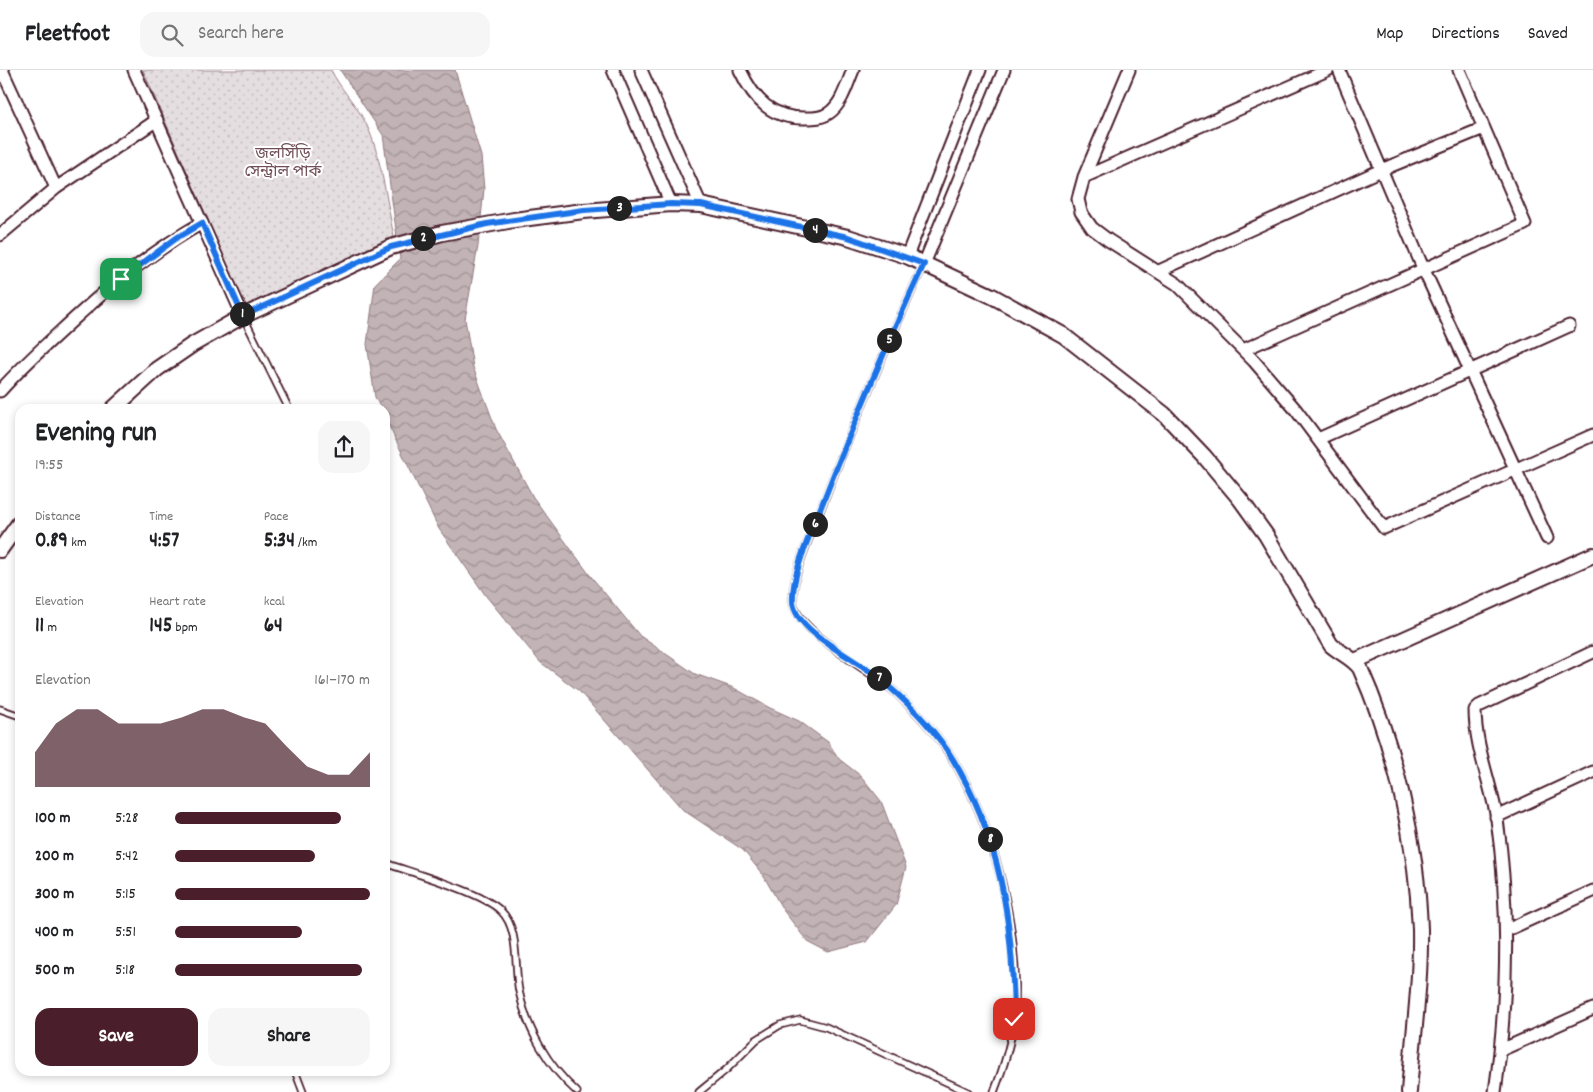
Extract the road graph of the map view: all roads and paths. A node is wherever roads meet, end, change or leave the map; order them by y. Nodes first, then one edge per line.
1 (2, 70) edge
2 (134, 70) edge
3 (613, 70) edge
4 (641, 70) edge
5 (740, 70) edge
6 (853, 70) edge
7 (980, 70) edge
8 (1004, 70) edge
9 (1129, 70) edge
10 (1328, 70) edge
11 (1339, 70) edge
12 (1459, 70) edge
13 (157, 120) junction
14 (1484, 128) junction
15 (1381, 170) junction
16 (1084, 177) junction
17 (56, 188) junction
18 (671, 204) junction
19 (701, 205) junction
20 (202, 223) junction
21 (0, 236) edge
22 (907, 256) junction
23 (924, 264) junction
24 (1423, 268) junction
25 (1159, 271) junction
26 (243, 316) junction
27 (1569, 326) dead end
28 (1243, 350) junction
29 (1471, 372) junction
30 (0, 391) edge
31 (118, 404) edge
32 (287, 404) edge
33 (1593, 435) edge
34 (1318, 439) junction
35 (1515, 469) junction
36 (15, 529) edge
37 (1547, 538) dead end
38 (0, 550) edge
39 (1593, 556) edge
40 (1593, 652) edge
41 (1355, 661) junction
42 (0, 709) edge
43 (15, 714) edge
44 (1593, 772) edge
45 (1496, 817) junction
46 (390, 865) edge
47 (1593, 891) edge
48 (1508, 930) junction
49 (1593, 1009) edge
50 (1501, 1050) junction
51 (297, 1076) edge
52 (303, 1092) edge
53 (577, 1092) edge
54 (699, 1092) edge
55 (968, 1092) edge
56 (994, 1092) edge
57 (1408, 1092) edge
58 (1495, 1092) edge

1 - 17 street
2 - 13 street
3 - 18 street
4 - 19 street
5 - 6 street
7 - 22 street
8 - 23 street
9 - 16 street
10 - 16 street
11 - 15 street
12 - 14 street
13 - 17 street
13 - 20 street
14 - 15 street
14 - 24 street
15 - 24 street
15 - 25 street
16 - 25 street
17 - 21 street
18 - 19 street
18 - 26 street
19 - 22 street
20 - 26 street
20 - 30 street
22 - 23 street
23 - 41 street
23 - 56 lane
24 - 28 street
24 - 29 street
25 - 28 street
26 - 31 street
26 - 32 lane
27 - 29 street
28 - 34 street
29 - 34 street
29 - 35 street
33 - 35 street
34 - 35 street
35 - 37 street
36 - 38 street
39 - 41 street
40 - 45 street
41 - 57 street
42 - 43 lane
44 - 45 street
45 - 48 street
46 - 53 lane
47 - 48 street
48 - 50 street
49 - 50 street
50 - 58 street
51 - 52 lane
54 - 55 lane

